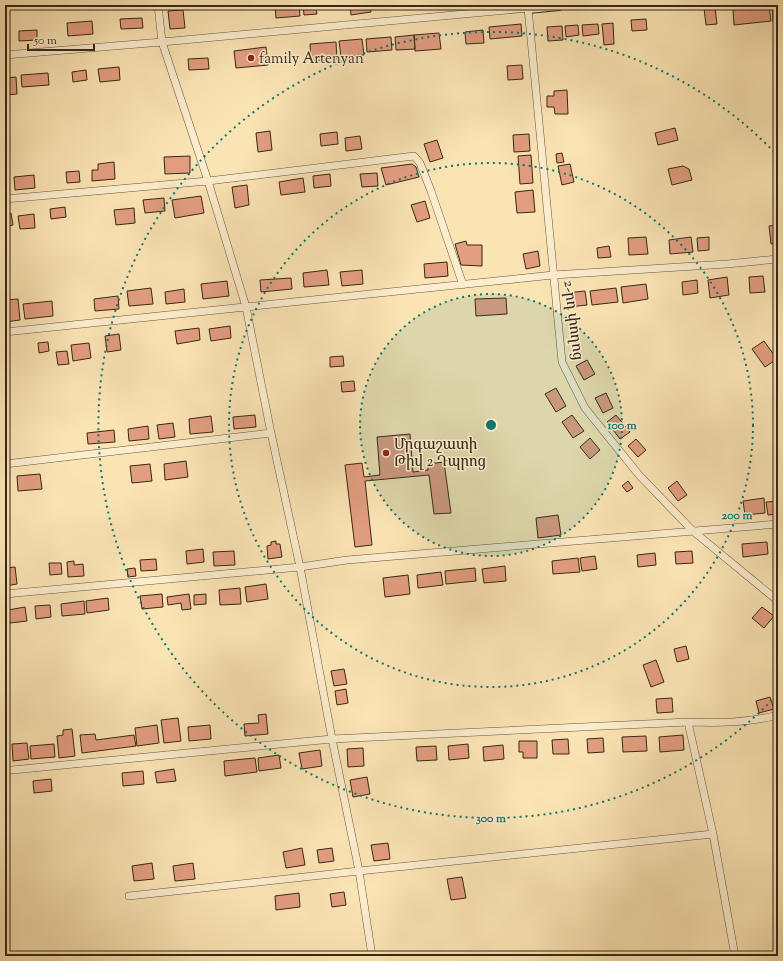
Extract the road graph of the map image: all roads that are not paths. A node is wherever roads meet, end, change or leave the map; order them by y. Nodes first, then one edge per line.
1 (158, 5) edge
2 (559, 5) edge
3 (528, 6) edge
4 (162, 42) junction
5 (5, 55) edge
6 (208, 181) junction
7 (5, 198) edge
8 (778, 259) edge
9 (553, 275) junction
10 (463, 285) junction
11 (246, 307) junction
12 (5, 332) edge
13 (271, 433) junction
14 (5, 464) edge
15 (778, 524) edge
16 (693, 531) junction
17 (300, 567) junction
18 (5, 594) edge
19 (778, 601) edge
20 (778, 716) edge
21 (688, 722) junction
22 (332, 739) junction
23 (12, 770) dead end
24 (713, 834) junction
25 (358, 871) junction
26 (129, 896) dead end
27 (372, 956) edge
28 (735, 956) edge

1 - 4 street
2 - 3 street
3 - 4 street
3 - 9 street, 2-րդ փողոց
4 - 5 street
4 - 6 street
6 - 7 street
6 - 10 street
6 - 11 street
8 - 9 street
9 - 10 street
9 - 16 street, 2-րդ փողոց
10 - 11 street
11 - 12 street
11 - 13 street
13 - 14 street
13 - 17 street
15 - 16 street
16 - 17 street
16 - 19 street, 2-րդ փողոց
17 - 18 street
17 - 22 street
20 - 21 street
21 - 22 street
21 - 24 street
22 - 23 street
22 - 25 street
24 - 25 street
24 - 28 street
25 - 26 street
25 - 27 street

